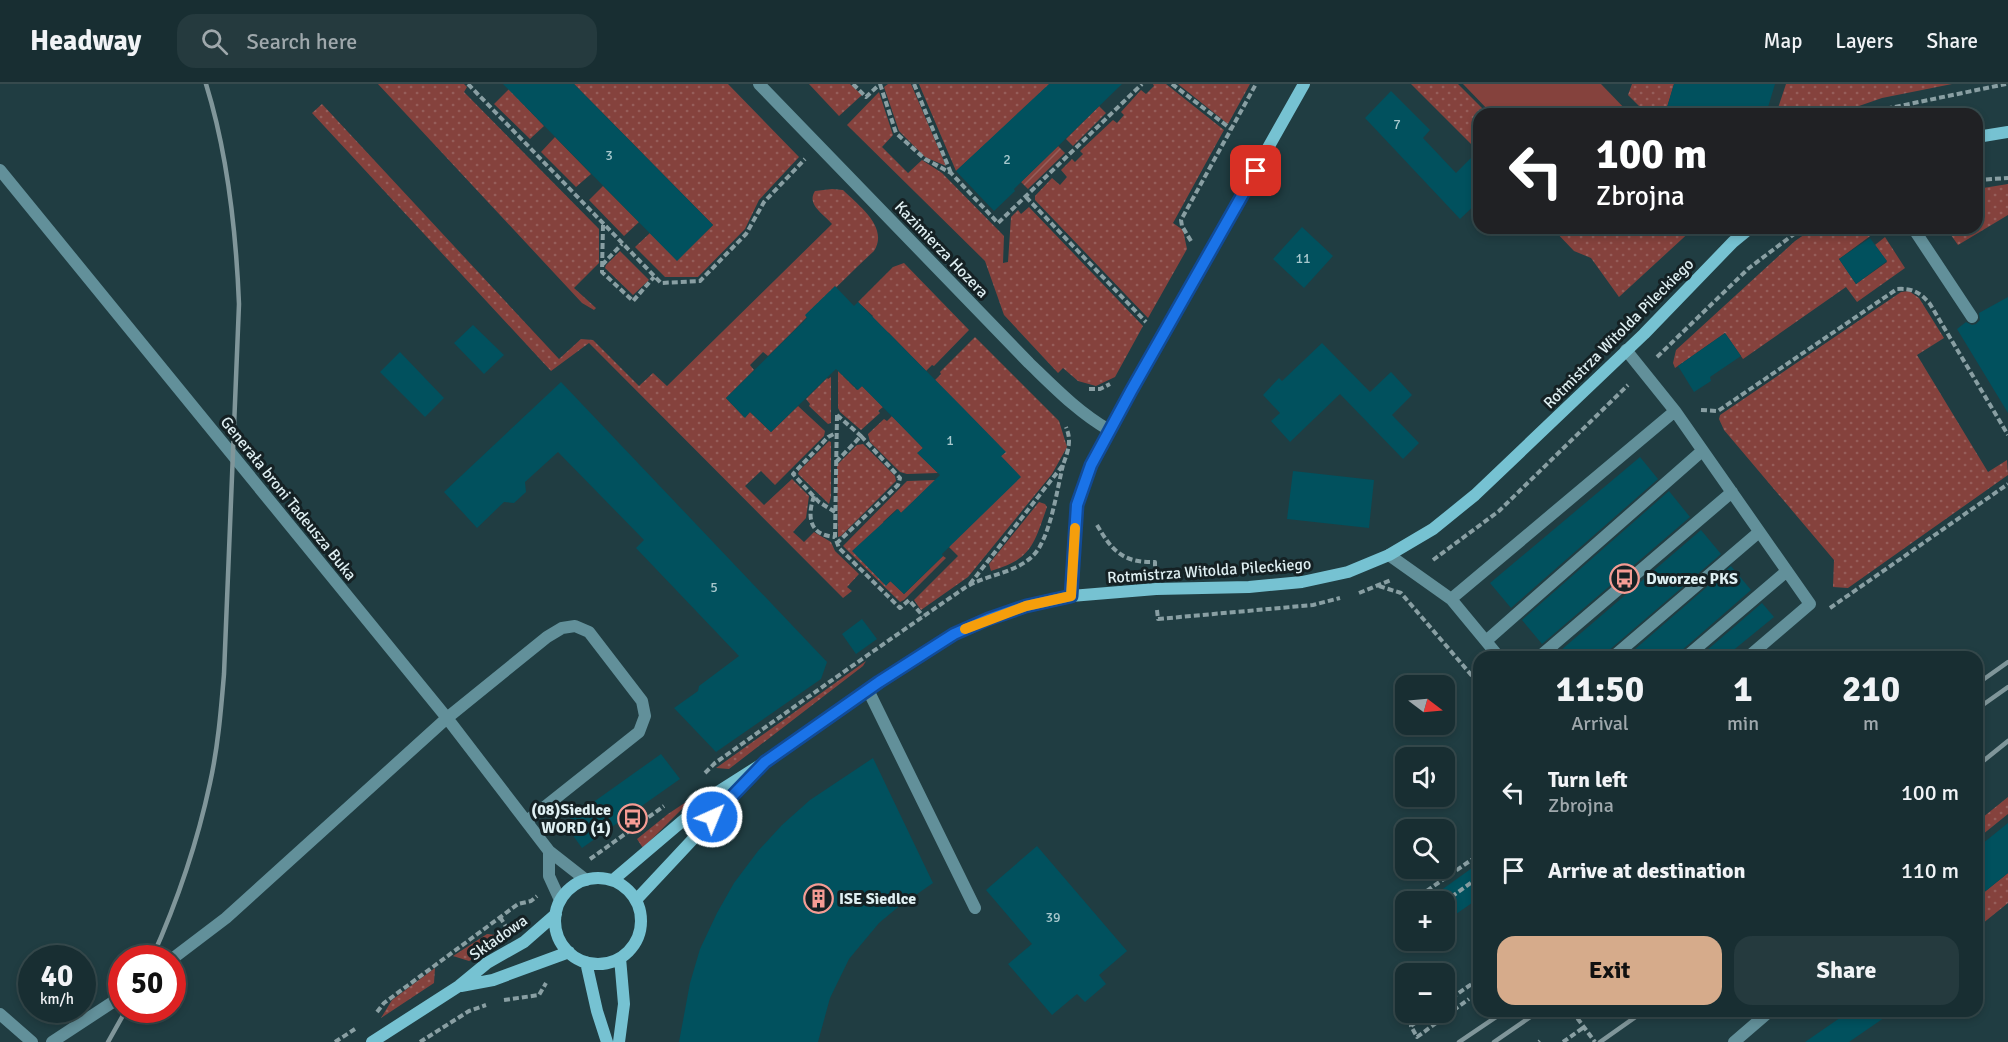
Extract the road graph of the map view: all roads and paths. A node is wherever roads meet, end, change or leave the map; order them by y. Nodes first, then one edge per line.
1 (468, 84) edge
2 (759, 84) edge
3 (853, 84) edge
4 (880, 84) edge
5 (914, 84) edge
6 (1142, 84) edge
7 (1172, 84) edge
8 (1256, 84) edge
9 (1304, 84) edge
10 (2006, 84) edge
11 (1890, 108) edge
12 (1231, 129) junction
13 (2008, 132) edge
14 (1983, 136) edge
15 (808, 156) dead end
16 (0, 170) edge
17 (951, 173) junction
18 (2008, 178) edge
19 (1983, 180) edge
20 (1026, 197) junction
21 (603, 224) junction
22 (1742, 234) edge
23 (1917, 234) edge
24 (622, 244) junction
25 (1191, 247) dead end
26 (602, 265) junction
27 (654, 277) junction
28 (1154, 316) dead end
29 (1972, 317) dead end
30 (1626, 350) junction
31 (1658, 357) dead end
32 (1664, 366) dead end
33 (1116, 379) dead end
34 (1068, 401) junction
35 (1696, 409) dead end
36 (1675, 411) junction
37 (1109, 430) junction
38 (836, 432) junction
39 (2008, 435) edge
40 (861, 436) junction
41 (1702, 451) junction
42 (836, 462) junction
43 (2008, 484) edge
44 (1732, 492) junction
45 (814, 496) junction
46 (835, 512) junction
47 (1048, 524) dead end
48 (1097, 525) dead end
49 (1760, 532) junction
50 (835, 537) junction
51 (837, 543) junction
52 (1389, 555) junction
53 (1155, 562) dead end
54 (1787, 571) junction
55 (970, 584) junction
56 (1379, 586) dead end
57 (1071, 596) junction
58 (1451, 599) junction
59 (1828, 609) dead end
60 (923, 616) junction
61 (1486, 641) junction
62 (1494, 651) edge
63 (1546, 651) edge
64 (1620, 651) edge
65 (1693, 651) edge
66 (1755, 651) edge
67 (1473, 677) edge
68 (868, 690) junction
69 (447, 718) junction
70 (765, 762) junction
71 (702, 776) dead end
72 (669, 802) dead end
73 (527, 821) junction
74 (549, 851) junction
75 (1473, 859) edge
76 (574, 871) junction
77 (586, 880) junction
78 (613, 880) junction
79 (1473, 881) edge
80 (553, 885) junction
81 (1427, 891) edge
82 (1455, 894) edge
83 (560, 900) junction
84 (636, 900) junction
85 (975, 908) dead end
86 (556, 914) junction
87 (186, 948) edge
88 (569, 952) junction
89 (620, 958) junction
90 (586, 962) junction
91 (1473, 983) edge
92 (459, 986) junction
93 (533, 994) dead end
94 (1455, 995) edge
95 (1470, 999) dead end
96 (108, 1005) edge
97 (1455, 1009) edge
98 (0, 1014) edge
99 (373, 1017) dead end
100 (1576, 1017) edge
101 (1763, 1017) edge
102 (364, 1023) dead end
103 (1414, 1023) edge
104 (1436, 1023) edge
105 (1584, 1027) junction
106 (32, 1042) edge
107 (52, 1042) edge
108 (335, 1042) edge
109 (372, 1042) edge
110 (420, 1042) edge
111 (607, 1042) edge
112 (619, 1042) edge
113 (1563, 1042) edge
114 (1594, 1042) edge
115 (1734, 1042) edge

1 - 21 path
2 - 34 street, Kazimierza Hozera
3 - 4 path
4 - 17 path
5 - 17 path
6 - 20 path
7 - 12 path
8 - 12 path
9 - 37 main road
10 - 11 path
12 - 25 path
13 - 14 main road
15 - 27 path
16 - 69 street, Generała broni Tadeusza Buka
17 - 20 path
18 - 19 path
20 - 28 path
21 - 24 path
21 - 26 path
22 - 30 main road, Rotmistrza Witolda Pileckiego
23 - 29 street
24 - 26 path
24 - 27 path
26 - 27 path
30 - 36 street
30 - 52 main road, Rotmistrza Witolda Pileckiego
31 - 32 path
33 - 34 path
34 - 37 street, Kazimierza Hozera
34 - 55 path
35 - 39 path
36 - 41 street
36 - 58 street
37 - 57 main road
38 - 40 path
38 - 42 path
38 - 45 path
40 - 42 path
40 - 51 path
41 - 44 street
41 - 61 street
42 - 46 path
43 - 59 path
44 - 49 street
44 - 63 street
45 - 46 path
45 - 50 path
46 - 50 path
47 - 55 path
48 - 53 path
49 - 54 street
49 - 64 street
50 - 51 path
51 - 60 path
52 - 57 main road, Rotmistrza Witolda Pileckiego
52 - 58 street
54 - 65 street
54 - 66 street
55 - 60 path
56 - 67 path
57 - 68 main road, Rotmistrza Witolda Pileckiego
58 - 61 street
60 - 71 path
61 - 62 street
68 - 70 main road, Rotmistrza Witolda Pileckiego
68 - 85 street
69 - 73 street, Generała broni Tadeusza Buka
69 - 73 street
69 - 87 street
70 - 78 main road, Rotmistrza Witolda Pileckiego
70 - 84 main road, Rotmistrza Witolda Pileckiego
72 - 76 path
73 - 74 street, Generała broni Tadeusza Buka
74 - 76 street, Generała broni Tadeusza Buka
74 - 80 street
75 - 81 path
76 - 77 street, Generała broni Tadeusza Buka
77 - 78 main road
77 - 83 main road
78 - 84 main road
79 - 82 path
80 - 83 street
80 - 99 path
83 - 86 main road
84 - 89 main road
86 - 88 main road
86 - 92 main road, Składowa
88 - 90 main road
88 - 92 main road, Składowa
89 - 90 main road
89 - 112 main road
90 - 111 main road
91 - 94 path
92 - 109 main road, Składowa
93 - 110 path
95 - 97 path
96 - 107 street
98 - 106 street
100 - 105 path
101 - 115 street
102 - 108 path
103 - 104 path
105 - 113 path
105 - 114 path

